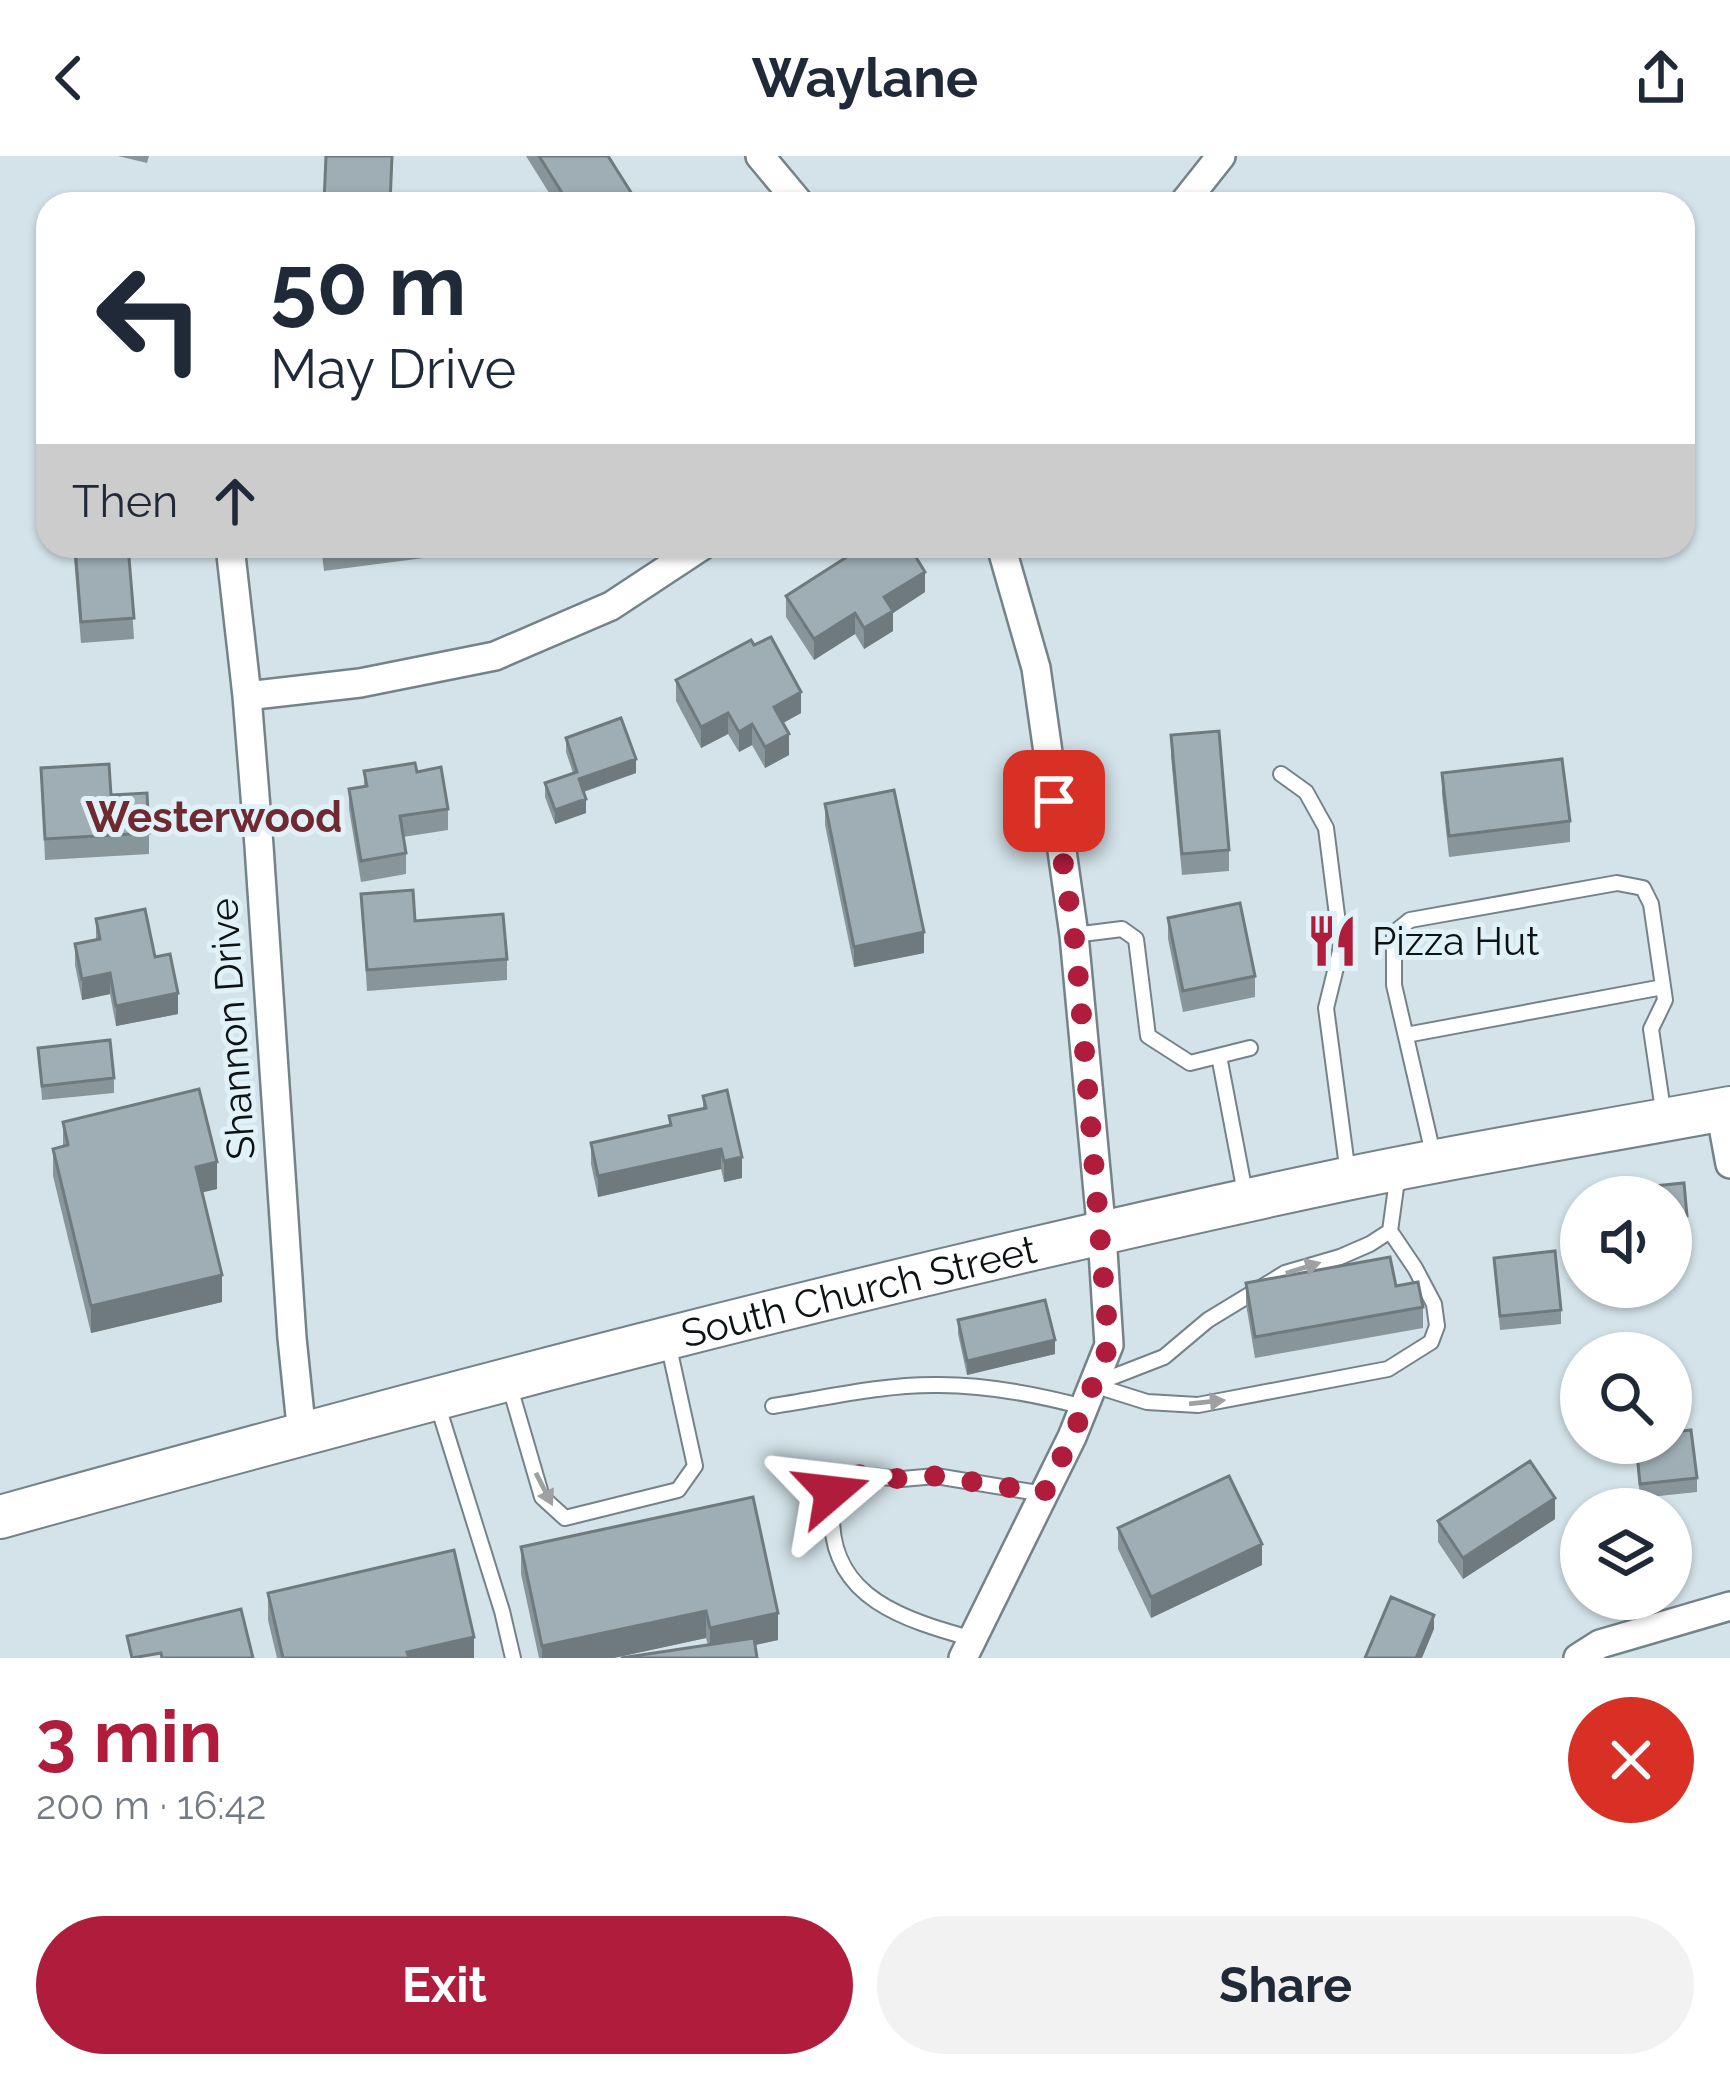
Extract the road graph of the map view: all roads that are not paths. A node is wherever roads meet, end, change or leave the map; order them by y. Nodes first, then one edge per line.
1 (760, 156) edge
2 (1221, 156) edge
3 (790, 192) edge
4 (1192, 192) edge
5 (231, 558) edge
6 (684, 558) edge
7 (1004, 558) edge
8 (247, 696) junction
9 (1281, 774) dead end
10 (1074, 935) junction
11 (1663, 987) junction
12 (1406, 1035) junction
13 (1250, 1048) dead end
14 (1219, 1056) junction
15 (1725, 1109) edge
16 (1664, 1120) junction
17 (1730, 1164) edge
18 (1417, 1166) junction
19 (1348, 1179) junction
20 (1246, 1202) junction
21 (1390, 1231) junction
22 (1102, 1235) junction
23 (667, 1337) junction
24 (508, 1379) junction
25 (1088, 1396) junction
26 (436, 1398) junction
27 (773, 1406) dead end
28 (302, 1435) junction
29 (1044, 1493) junction
30 (0, 1517) edge
31 (1730, 1606) edge
32 (968, 1649) edge
33 (513, 1658) edge
34 (1578, 1658) edge

1 - 3 street
2 - 4 street
5 - 8 street, Shannon Drive
6 - 8 street
7 - 10 street
8 - 28 street, Shannon Drive
9 - 19 lane
10 - 14 lane
10 - 22 street
11 - 12 lane
11 - 12 lane
11 - 16 lane
12 - 18 lane
13 - 14 lane
14 - 20 lane
15 - 16 main road, South Church Street
15 - 17 street
16 - 18 main road, South Church Street
18 - 19 main road, South Church Street
18 - 21 lane
19 - 20 main road, South Church Street
20 - 22 main road, South Church Street
25 -> 21 lane
25 -> 21 lane
22 - 23 main road, South Church Street
22 - 25 street
23 - 24 main road, South Church Street
24 -> 23 lane
24 - 26 main road, South Church Street
25 - 27 lane
25 - 29 street
26 - 28 main road, South Church Street
26 - 33 lane
28 - 30 main road, South Church Street
29 - 32 street
29 - 32 lane
31 - 34 street

